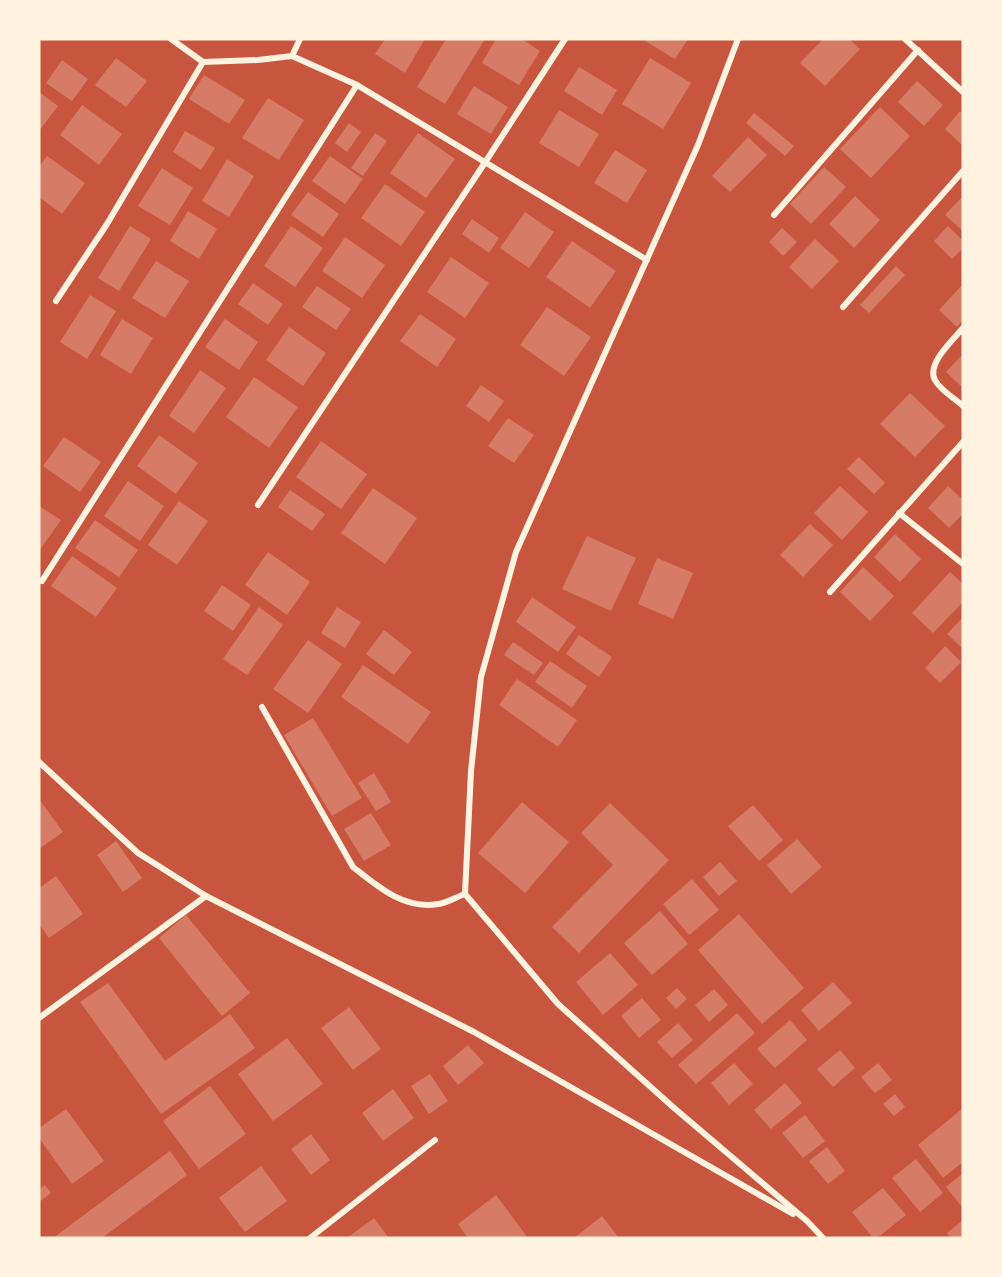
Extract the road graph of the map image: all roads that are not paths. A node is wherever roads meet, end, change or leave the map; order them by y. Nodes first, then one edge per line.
1 (171, 39) edge
2 (300, 39) edge
3 (565, 39) edge
4 (738, 39) edge
5 (905, 39) edge
6 (918, 50) junction
7 (292, 56) junction
8 (203, 62) junction
9 (357, 85) junction
10 (963, 92) edge
11 (486, 161) junction
12 (963, 171) edge
13 (774, 215) dead end
14 (647, 260) junction
15 (56, 301) dead end
16 (843, 307) dead end
17 (963, 328) edge
18 (963, 406) edge
19 (963, 442) edge
20 (258, 505) dead end
21 (899, 513) junction
22 (963, 564) edge
23 (42, 581) dead end
24 (830, 592) dead end
25 (262, 707) dead end
26 (39, 762) edge
27 (465, 894) junction
28 (206, 897) junction
29 (39, 1018) edge
30 (435, 1140) dead end
31 (807, 1221) junction
32 (310, 1238) edge
33 (823, 1238) edge

1 - 8 street
2 - 7 street
3 - 11 street
4 - 14 street
5 - 6 street
6 - 10 street
6 - 13 street
7 - 8 street
7 - 9 street
8 - 15 street
9 - 11 street
9 - 23 street
11 - 14 street
11 - 20 street
12 - 16 street
14 - 27 street
17 - 18 street
19 - 21 street
21 - 22 street
21 - 24 street
25 - 27 street
26 - 28 street
27 - 31 street
28 - 29 street
28 - 31 street
30 - 32 street
31 - 33 street

